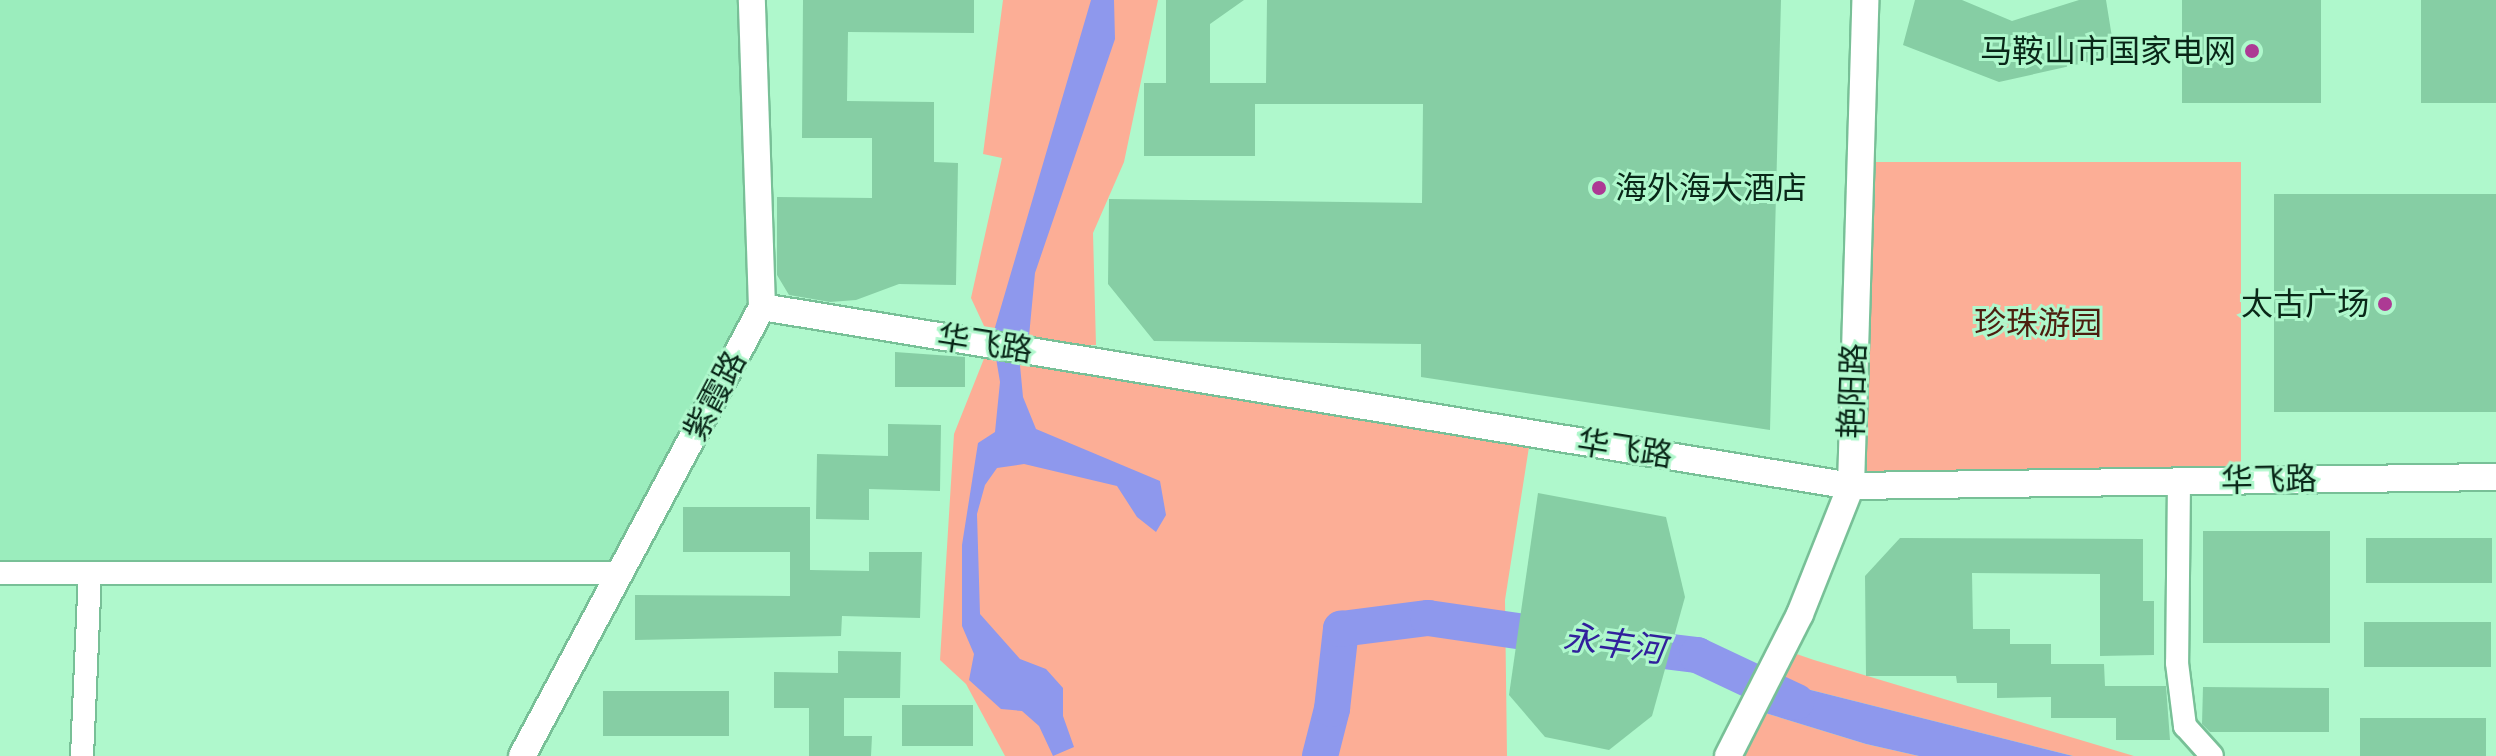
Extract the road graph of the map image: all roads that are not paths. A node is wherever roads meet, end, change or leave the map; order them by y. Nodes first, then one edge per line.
1 (752, 0) edge
2 (1865, 0) edge
3 (762, 307) junction
4 (2496, 477) edge
5 (2179, 481) junction
6 (1851, 486) junction
7 (0, 573) edge
8 (90, 573) junction
9 (622, 573) junction
10 (82, 756) edge
11 (522, 756) edge
12 (1728, 756) edge
13 (2212, 756) edge

1 - 3 street, 紫霞路
2 - 6 street, 艳阳路
3 - 6 street, 华飞路
3 - 9 street, 紫霞路
4 - 5 street, 华飞路
5 - 6 street, 华飞路
5 - 13 street
6 - 12 street, 艳阳路
7 - 8 street
8 - 9 street
8 - 10 street
9 - 11 street, 紫霞路

